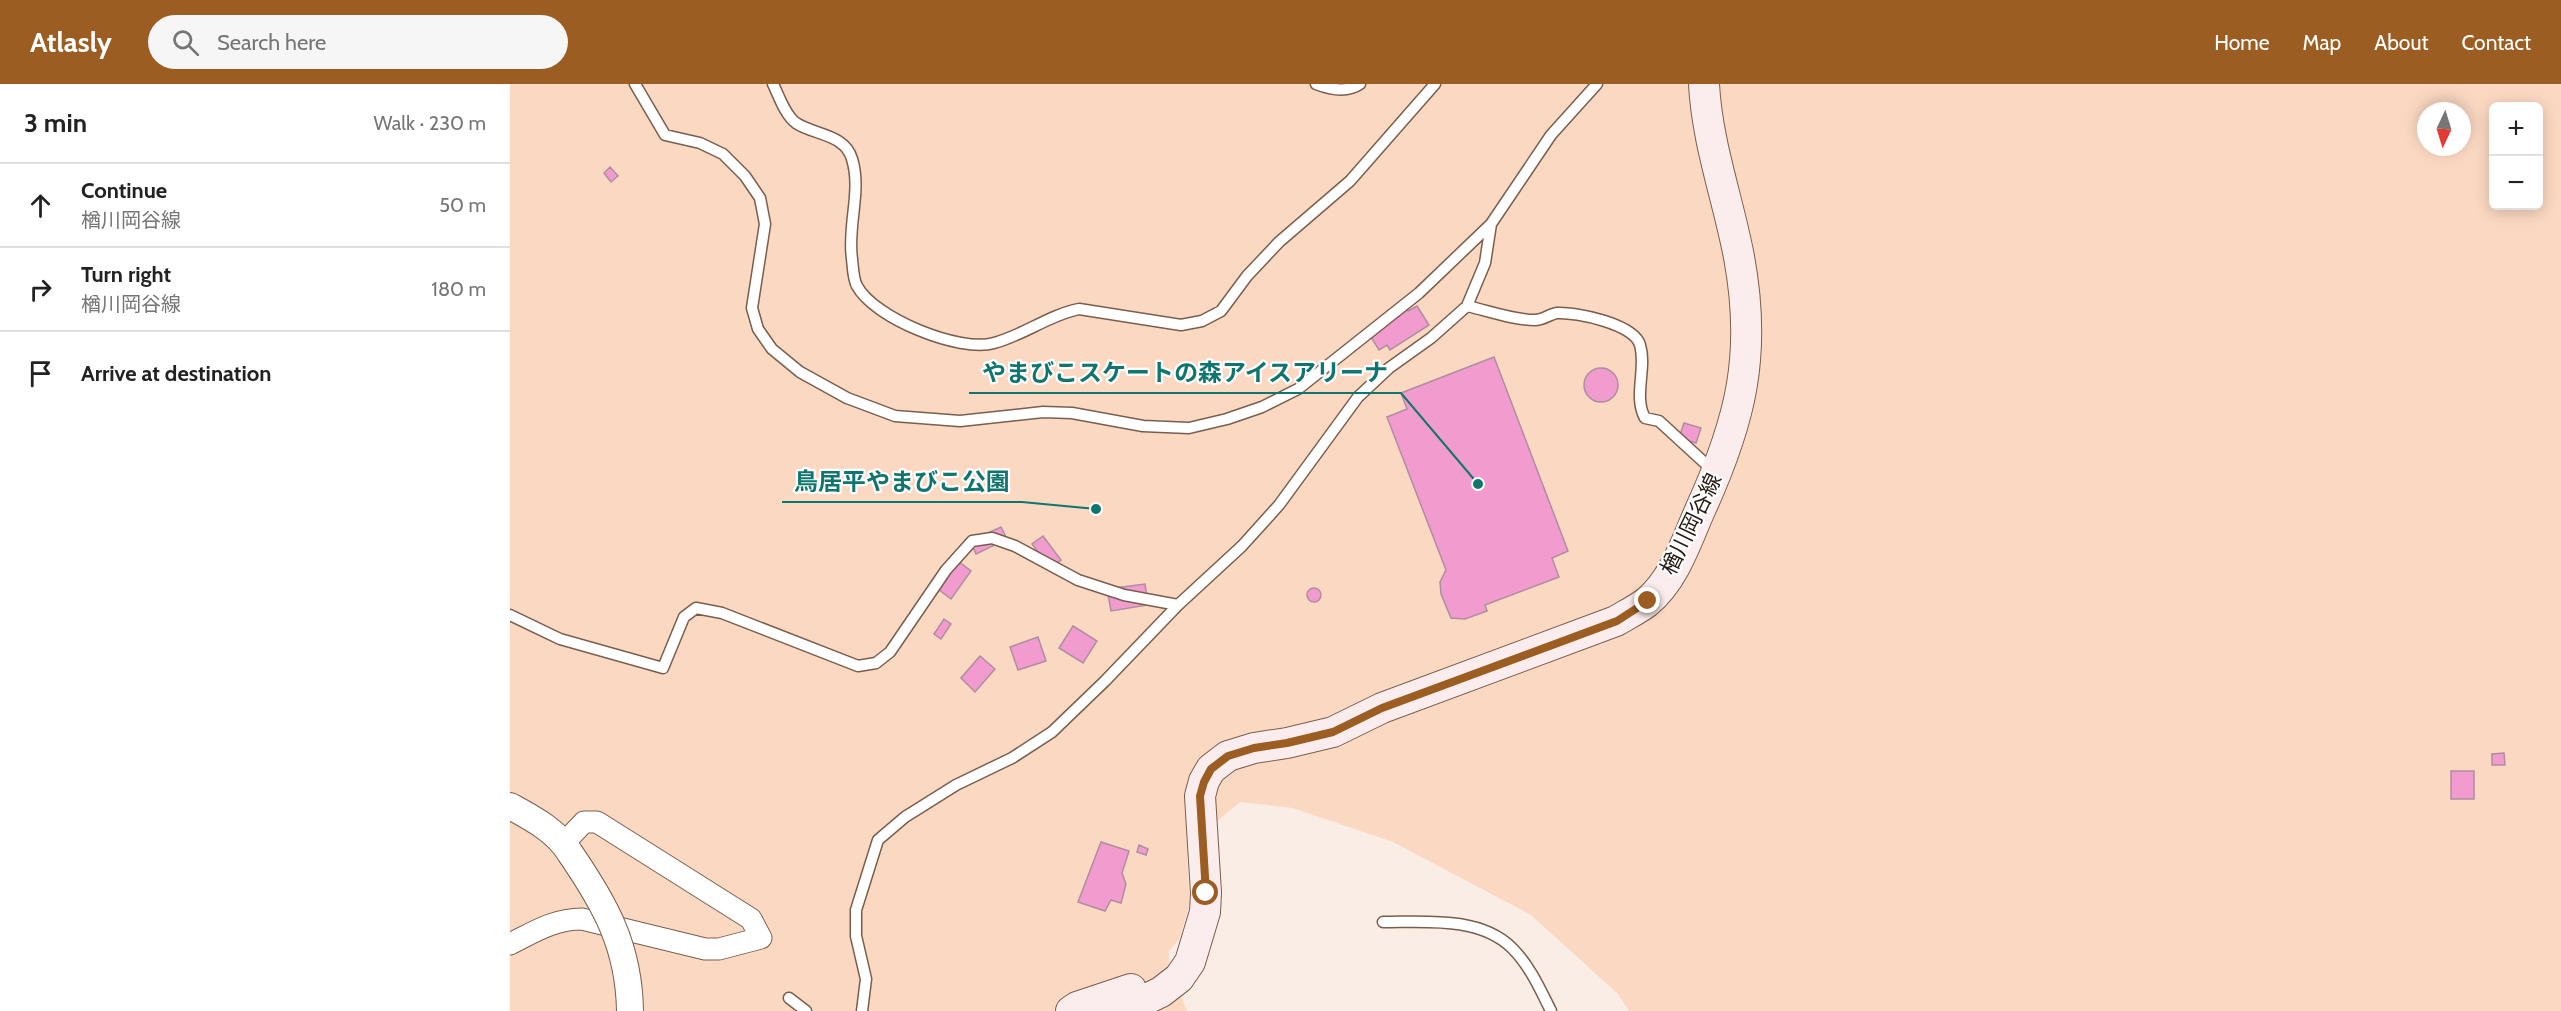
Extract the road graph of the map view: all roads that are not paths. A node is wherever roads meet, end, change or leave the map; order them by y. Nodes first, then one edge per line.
1 (635, 84) edge
2 (773, 84) edge
3 (1316, 84) edge
4 (1360, 84) edge
5 (1435, 84) edge
6 (1597, 84) edge
7 (1704, 84) edge
8 (1491, 224) junction
9 (1467, 306) junction
10 (1707, 465) dead end
11 (1178, 605) junction
12 (510, 615) edge
13 (510, 806) edge
14 (567, 848) junction
15 (1383, 922) dead end
16 (510, 944) edge
17 (1193, 945) junction
18 (789, 998) dead end
19 (630, 1011) edge
20 (806, 1011) edge
21 (862, 1011) edge
22 (1071, 1011) edge
23 (1111, 1011) edge
24 (1551, 1011) edge

1 - 8 lane
2 - 5 lane
3 - 4 lane
6 - 8 lane
7 - 17 main road, 楢川岡谷線
8 - 9 lane
9 - 10 lane
9 - 11 lane
11 - 12 lane
11 - 21 lane
13 - 14 street
14 - 16 street
14 - 19 street, bridge
15 - 24 lane
17 - 22 main road, 楢川岡谷線
17 - 23 main road, 楢川岡谷線
18 - 20 lane

